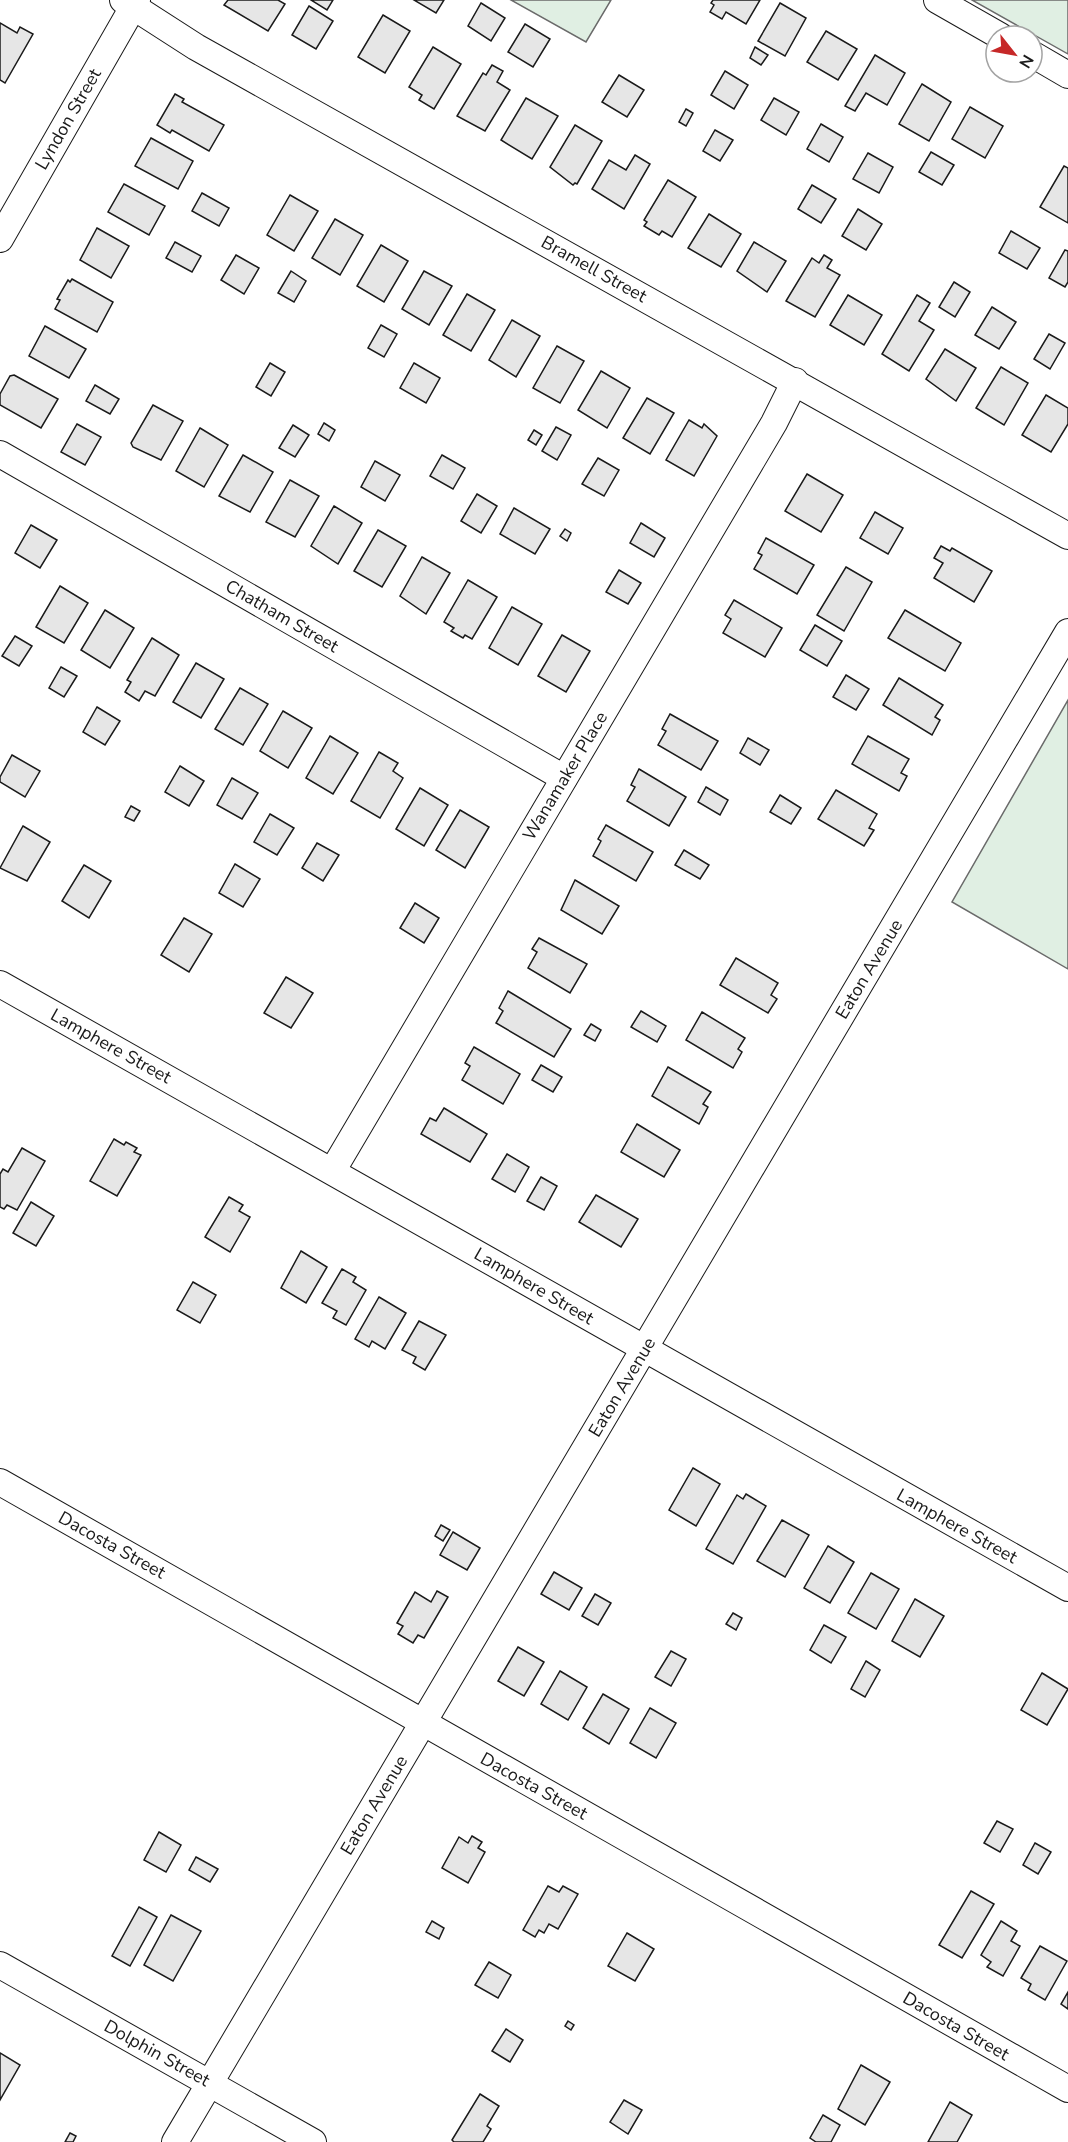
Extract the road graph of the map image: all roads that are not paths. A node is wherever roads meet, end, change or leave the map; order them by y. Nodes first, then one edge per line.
1 (937, 0) edge
2 (131, 2) edge
3 (984, 27) edge
4 (1044, 61) edge
5 (1068, 75) edge
6 (0, 239) edge
7 (795, 381) junction
8 (0, 454) edge
9 (1068, 536) edge
10 (1068, 632) edge
11 (564, 778) junction
12 (0, 984) edge
13 (333, 1170) junction
14 (645, 1350) junction
15 (0, 1482) edge
16 (1068, 1588) edge
17 (423, 1722) junction
18 (0, 1965) edge
19 (210, 2083) junction
20 (1068, 2089) edge
21 (175, 2142) edge
22 (313, 2142) edge

1 - 3 street
2 - 6 street, Lyndon Street
2 - 7 street, Bramell Street
4 - 5 street
7 - 9 street, Bramell Street
7 - 11 street, Wanamaker Place
8 - 11 street, Chatham Street
10 - 14 street, Eaton Avenue
11 - 13 street, Wanamaker Place
12 - 13 street, Lamphere Street
13 - 14 street, Lamphere Street
14 - 16 street, Lamphere Street
14 - 17 street, Eaton Avenue
15 - 17 street, Dacosta Street
17 - 19 street, Eaton Avenue
17 - 20 street, Dacosta Street
18 - 19 street, Dolphin Street
19 - 21 street, Eaton Avenue
19 - 22 street, Dolphin Street

